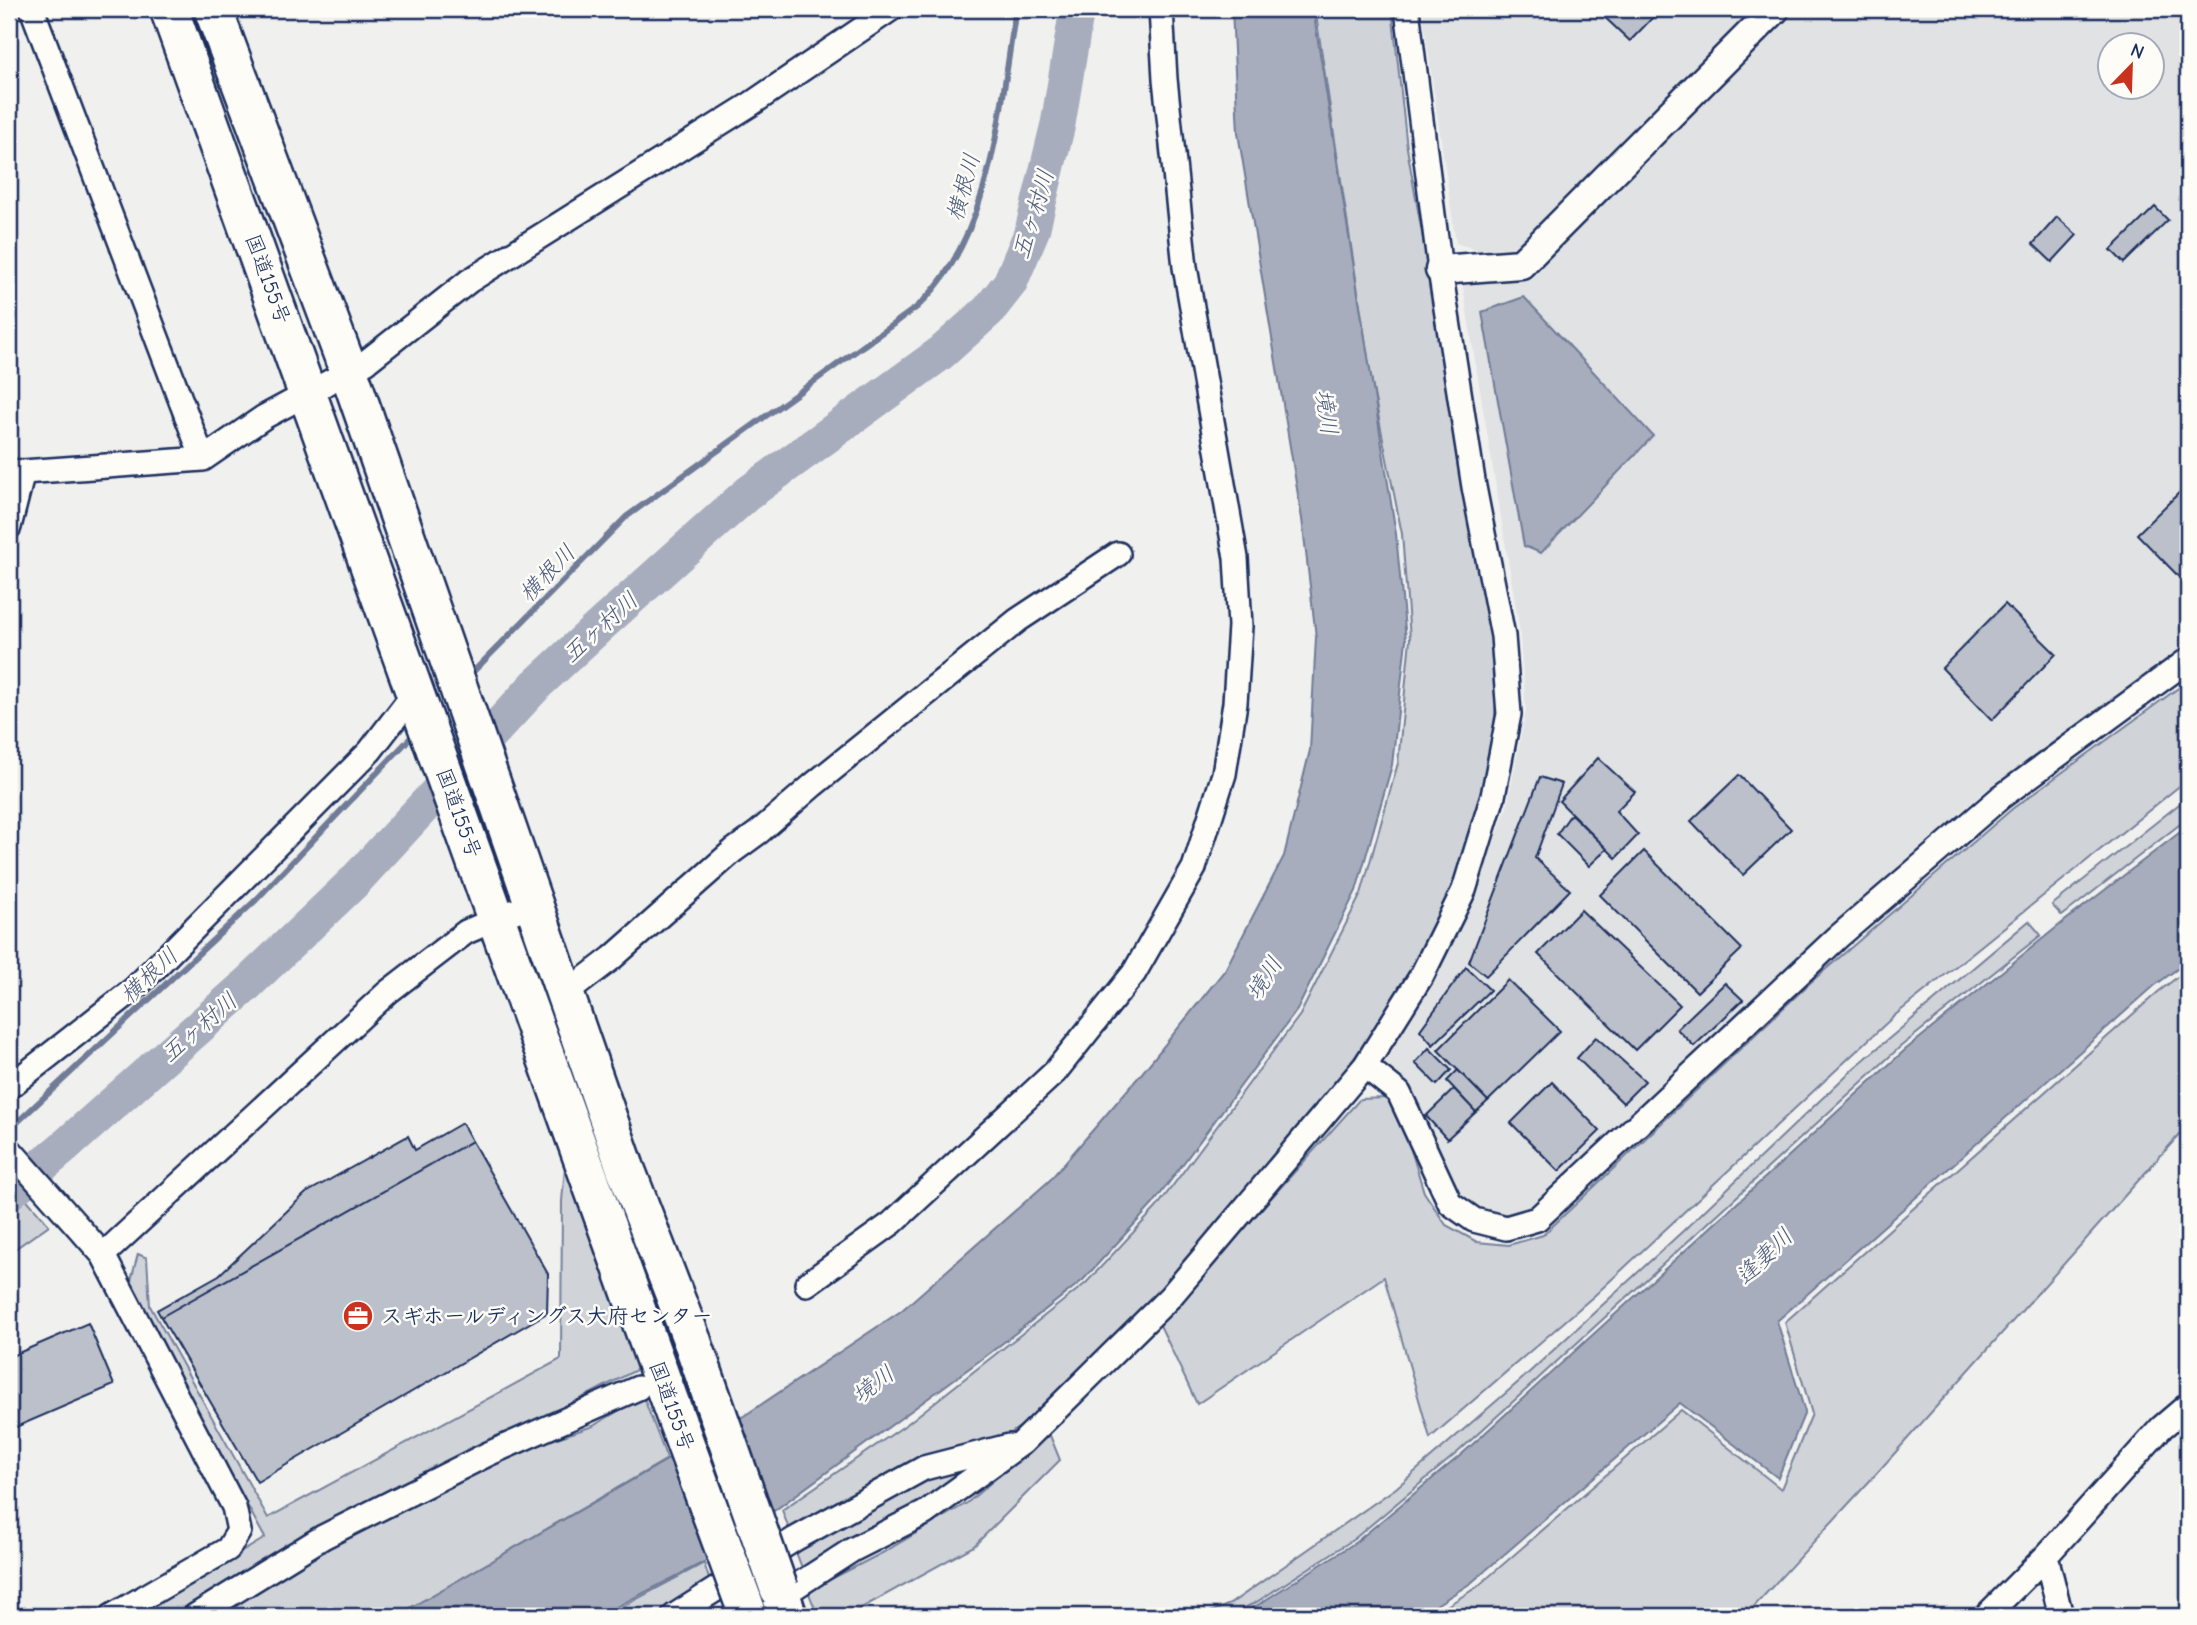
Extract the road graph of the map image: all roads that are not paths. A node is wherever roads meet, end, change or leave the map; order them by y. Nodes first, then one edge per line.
1 (32, 9) edge
2 (170, 9) edge
3 (213, 9) edge
4 (891, 9) edge
5 (1161, 9) edge
6 (1407, 9) edge
7 (1776, 9) edge
8 (1440, 270) junction
9 (349, 372) junction
10 (310, 394) junction
11 (203, 459) junction
12 (14, 467) edge
13 (9, 527) edge
14 (1118, 554) dead end
15 (2188, 660) edge
16 (417, 695) junction
17 (534, 903) junction
18 (497, 919) junction
19 (565, 994) junction
20 (1366, 1066) junction
21 (9, 1087) edge
22 (9, 1149) edge
23 (103, 1255) junction
24 (807, 1284) dead end
25 (652, 1391) junction
26 (2188, 1405) edge
27 (2188, 1425) edge
28 (2161, 1428) junction
29 (1022, 1443) junction
30 (2046, 1556) junction
31 (783, 1600) edge
32 (748, 1614) edge
33 (112, 1616) edge
34 (195, 1616) edge
35 (674, 1616) edge
36 (1986, 1616) edge
37 (2062, 1616) edge

1 - 11 street
2 - 10 highway, 国道155号
3 - 9 highway, 国道155号
4 - 9 street
5 - 24 street
6 - 8 street
7 - 8 street
8 - 20 street
9 - 10 street
9 - 17 highway, 国道155号
10 - 11 street
10 - 16 highway, 国道155号
11 - 12 street
12 - 13 street
14 - 19 street
15 - 20 street
16 - 18 highway, 国道155号
16 - 21 street
17 - 18 street
17 - 19 highway, 国道155号
18 - 23 street
18 - 25 highway, 国道155号
19 - 31 highway, 国道155号, bridge
20 - 29 street
22 - 23 street
23 - 33 street
25 - 32 highway, 国道155号, bridge
25 - 34 street
26 - 28 street
27 - 28 street
28 - 30 street
29 - 31 street
29 - 35 street
30 - 36 street
30 - 37 street

